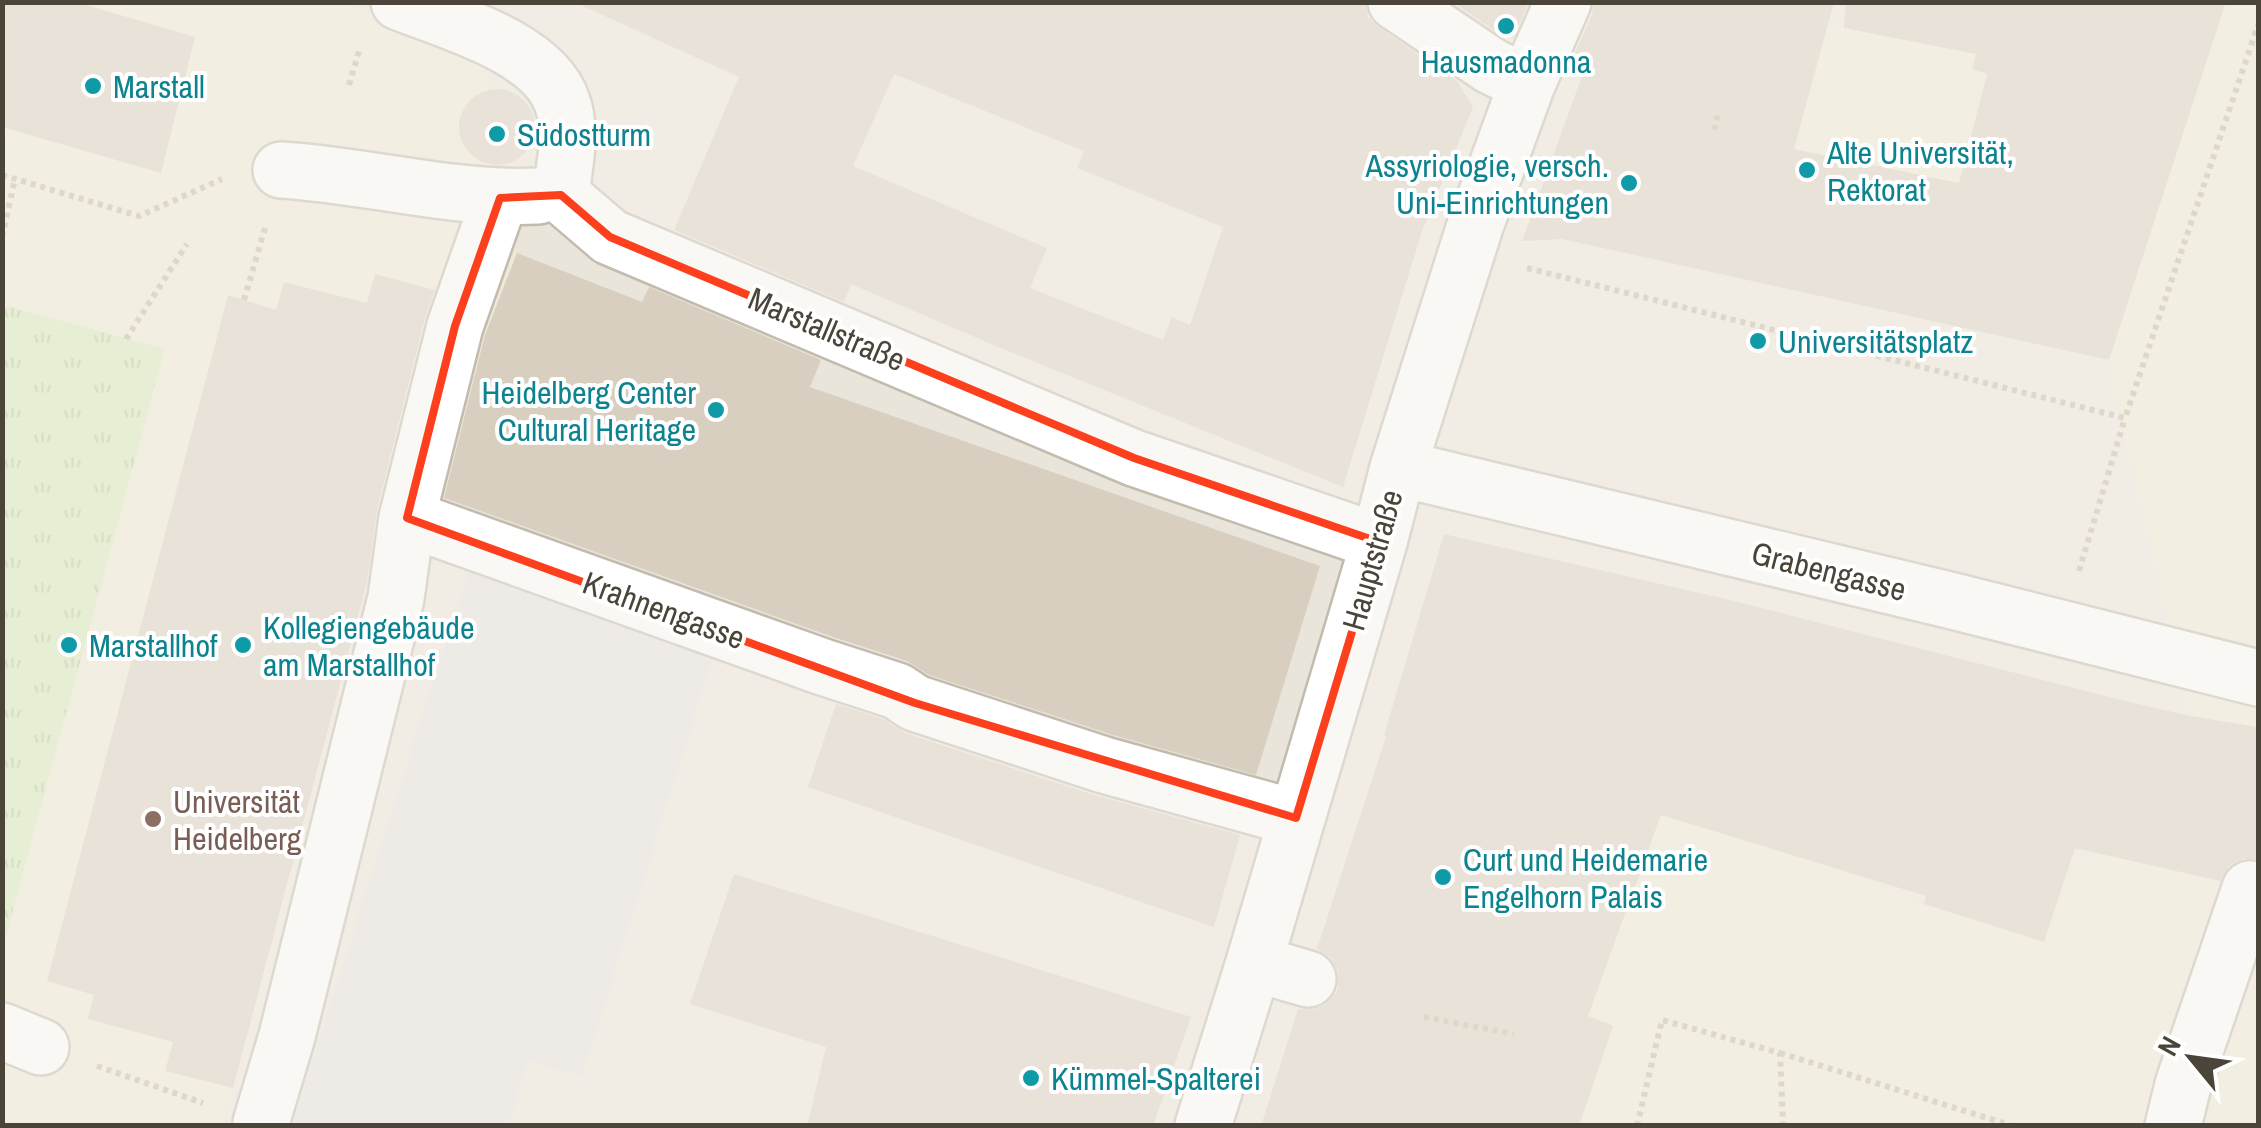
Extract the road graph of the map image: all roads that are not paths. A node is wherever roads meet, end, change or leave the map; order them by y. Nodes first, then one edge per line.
1 (400, 2) edge
2 (1396, 2) edge
3 (1563, 2) edge
4 (1527, 84) junction
5 (281, 170) road end
6 (560, 196) junction
7 (500, 198) junction
8 (1398, 468) junction
9 (407, 518) junction
10 (1378, 542) junction
11 (2258, 678) edge
12 (1296, 818) junction
13 (2250, 888) dead end
14 (1254, 963) junction
15 (1308, 978) dead end
16 (262, 1123) road end
17 (1202, 1126) edge
18 (2174, 1126) edge

1 - 6 street
2 - 4 street
3 - 4 street, Hauptstraße
4 - 8 street, Hauptstraße
5 - 7 street
6 - 7 street
6 - 10 street, Marstallstraße
7 - 9 street
8 - 10 street, Hauptstraße
8 - 11 street, Grabengasse
9 - 12 street, Krahnengasse
9 - 16 street
10 - 12 street, Hauptstraße
12 - 14 street, Hauptstraße
13 - 18 street
14 - 15 street
14 - 17 street, Hauptstraße

